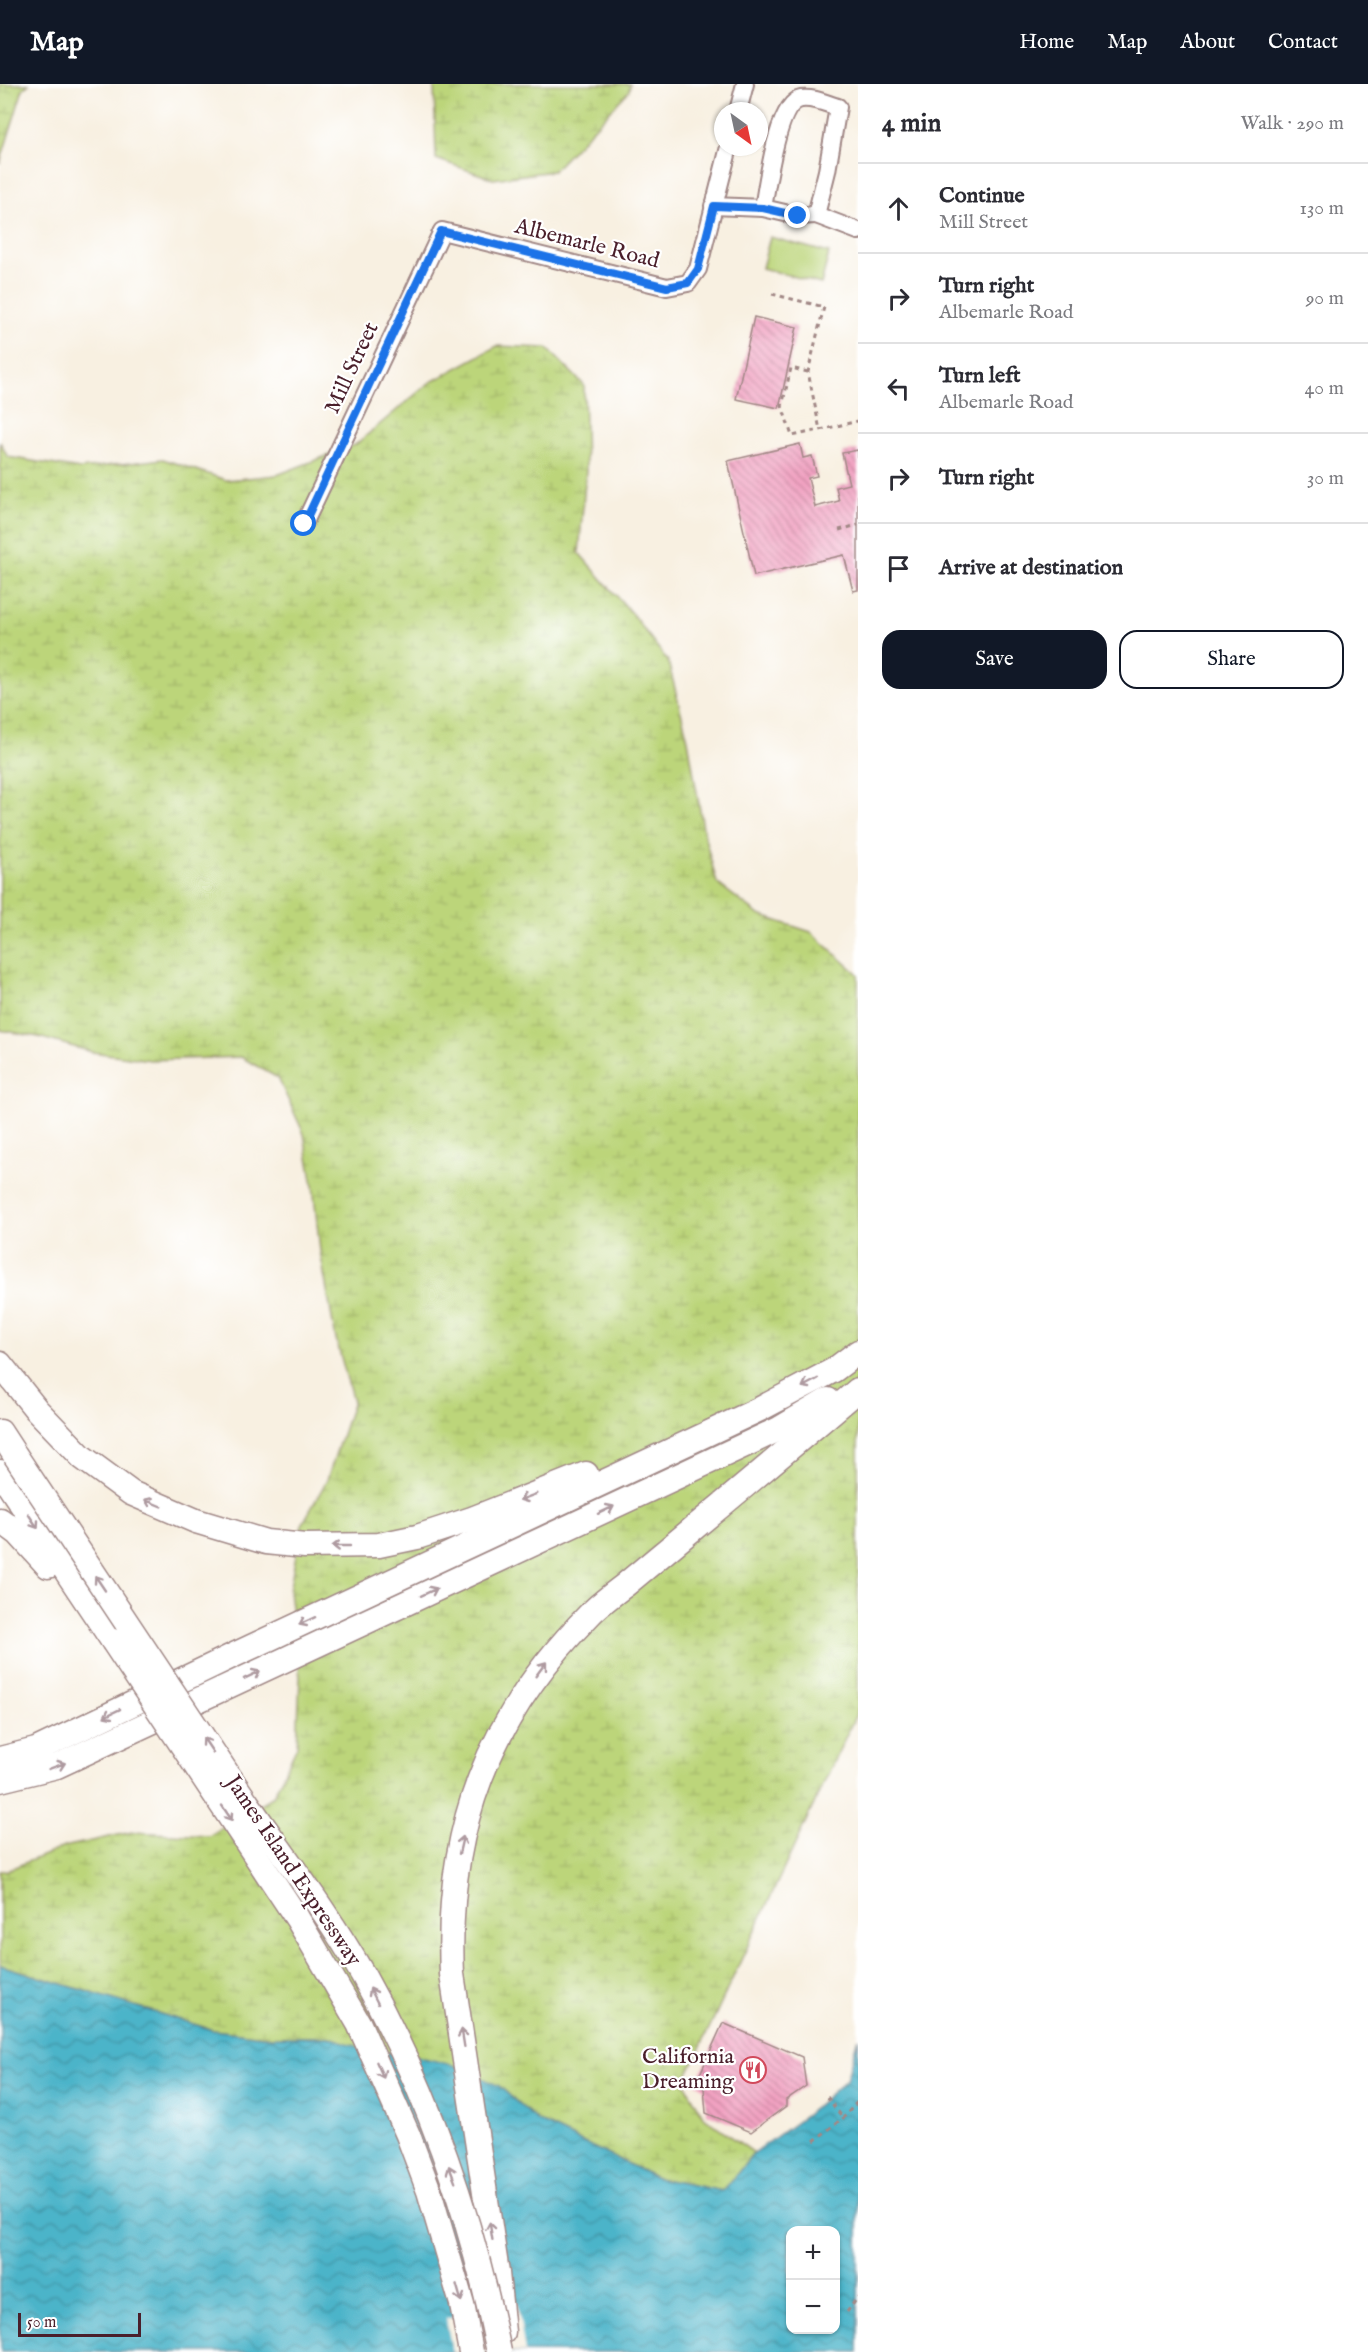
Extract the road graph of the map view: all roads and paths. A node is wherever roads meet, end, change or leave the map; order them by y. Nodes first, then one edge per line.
1 (745, 84) edge
2 (740, 102) edge
3 (727, 156) edge
4 (714, 206) junction
5 (763, 208) junction
6 (816, 215) junction
7 (441, 231) joint
8 (858, 231) edge
9 (772, 294) dead end
10 (808, 372) junction
11 (858, 421) edge
12 (820, 430) junction
13 (304, 524) dead end
14 (858, 525) edge
15 (839, 530) dead end
16 (858, 1353) edge
17 (0, 1364) edge
18 (858, 1380) edge
19 (858, 1390) edge
20 (760, 1409) junction
21 (0, 1432) edge
22 (0, 1472) edge
23 (0, 1520) edge
24 (113, 1641) junction
25 (0, 1759) edge
26 (0, 1780) edge
27 (827, 2097) dead end
28 (858, 2101) edge
29 (843, 2118) junction
30 (814, 2141) dead end
31 (858, 2297) edge
32 (847, 2312) dead end
33 (471, 2352) edge
34 (499, 2352) edge
35 (505, 2352) edge

1 - 2 street
3 - 4 street, Albemarle Road
4 - 5 street
4 - 7 street, Albemarle Road
5 - 6 street
5 - 6 street
6 - 8 street
7 - 13 street, Mill Street
9 - 10 path
10 - 12 path
10 - 12 path
11 - 12 path
14 - 15 path
16 -> 20 highway
20 -> 17 highway
26 -> 18 highway, bridge
35 -> 19 highway
20 -> 25 highway, bridge
34 -> 21 highway, James Island Expressway, bridge
22 -> 24 highway, James Island Expressway
23 - 24 highway
24 -> 33 highway, James Island Expressway, bridge
27 - 29 path
28 - 29 path
29 - 30 path
31 - 32 path

